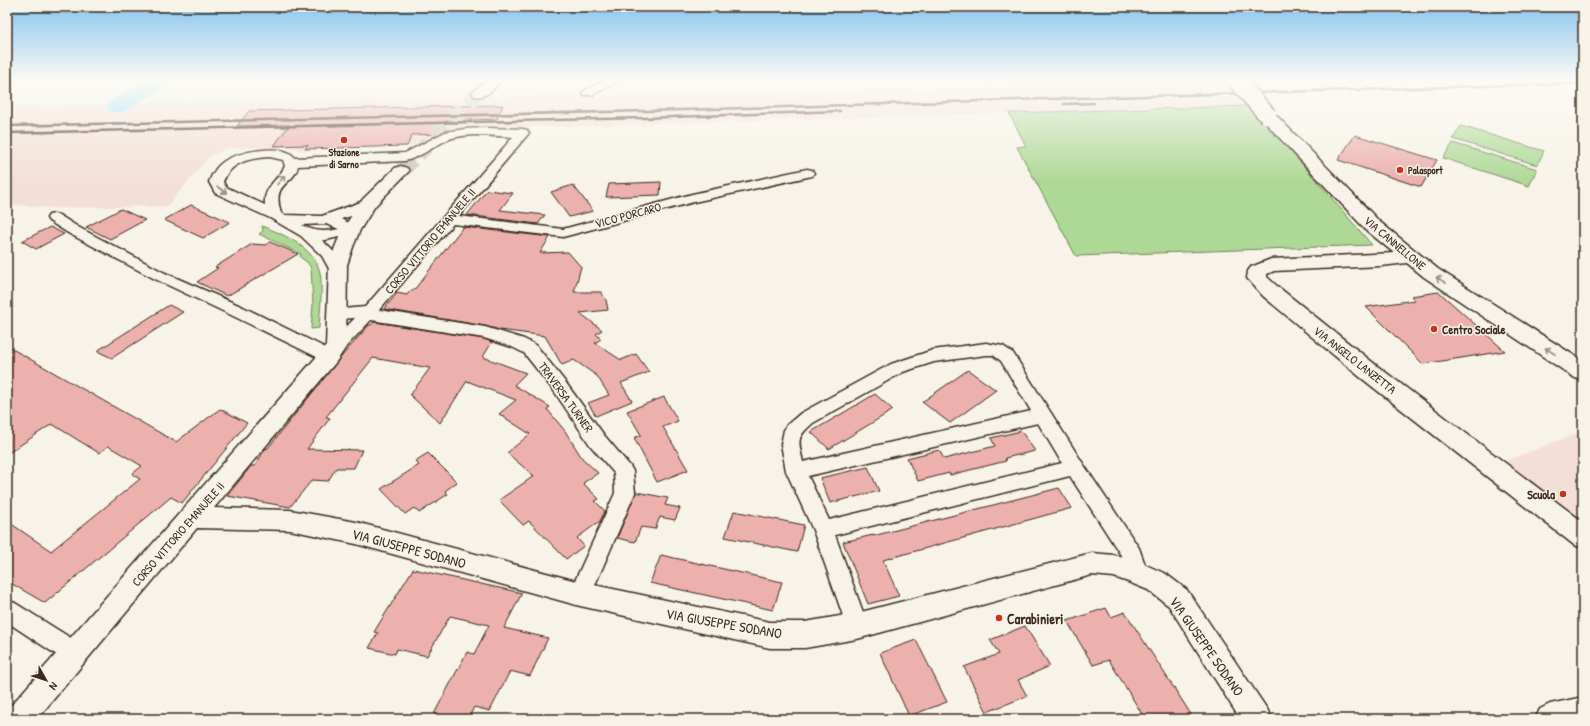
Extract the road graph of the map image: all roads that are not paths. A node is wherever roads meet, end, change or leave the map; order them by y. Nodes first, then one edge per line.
1 (1266, 114) edge
2 (291, 162) junction
3 (401, 171) tunnel mouth
4 (807, 173) dead end
5 (369, 203) junction
6 (278, 216) junction
7 (54, 218) dead end
8 (448, 219) junction
9 (322, 220) junction
10 (351, 230) junction
11 (306, 233) junction
12 (1409, 257) junction
13 (338, 273) junction
14 (369, 313) junction
15 (337, 314) junction
16 (333, 352) junction
17 (1583, 372) edge
18 (1042, 415) junction
19 (1074, 467) junction
20 (796, 471) junction
21 (191, 518) junction
22 (823, 530) junction
23 (1583, 537) edge
24 (1137, 573) junction
25 (580, 594) junction
26 (7, 610) edge
27 (858, 626) junction
28 (74, 653) junction
29 (1583, 712) edge
30 (18, 719) edge
31 (1257, 719) edge
32 (1550, 719) edge

1 - 12 main road, VIA CANNELLONE, bridge
6 -> 2 street
2 -> 6 street
2 - 8 street, CORSO VITTORIO EMANUELE II
3 - 5 street
4 - 8 street, VICO PORCARO
5 - 9 street
5 - 10 street
6 - 9 street
6 - 11 street
7 - 16 street
8 - 14 street, CORSO VITTORIO EMANUELE II
9 - 10 street
10 - 11 street
10 - 13 street
11 - 13 street
17 -> 12 main road, VIA CANNELLONE
12 - 23 main road, VIA ANGELO LANZETTA
13 - 15 street
14 - 15 street, TRAVERSA TURNER
14 - 16 street, CORSO VITTORIO EMANUELE II
14 - 25 street, TRAVERSA TURNER
15 - 16 street
16 - 21 street, CORSO VITTORIO EMANUELE II
18 - 19 street
18 - 20 street
18 - 20 street
19 - 22 street
19 - 24 street
20 - 22 street
21 - 25 street, VIA GIUSEPPE SODANO
21 - 28 street, CORSO VITTORIO EMANUELE II
22 - 27 street
24 - 27 street, VIA GIUSEPPE SODANO
24 - 31 street, VIA GIUSEPPE SODANO
25 - 27 street, VIA GIUSEPPE SODANO
26 - 28 street
28 - 30 street, CORSO VITTORIO EMANUELE II
29 - 32 street

